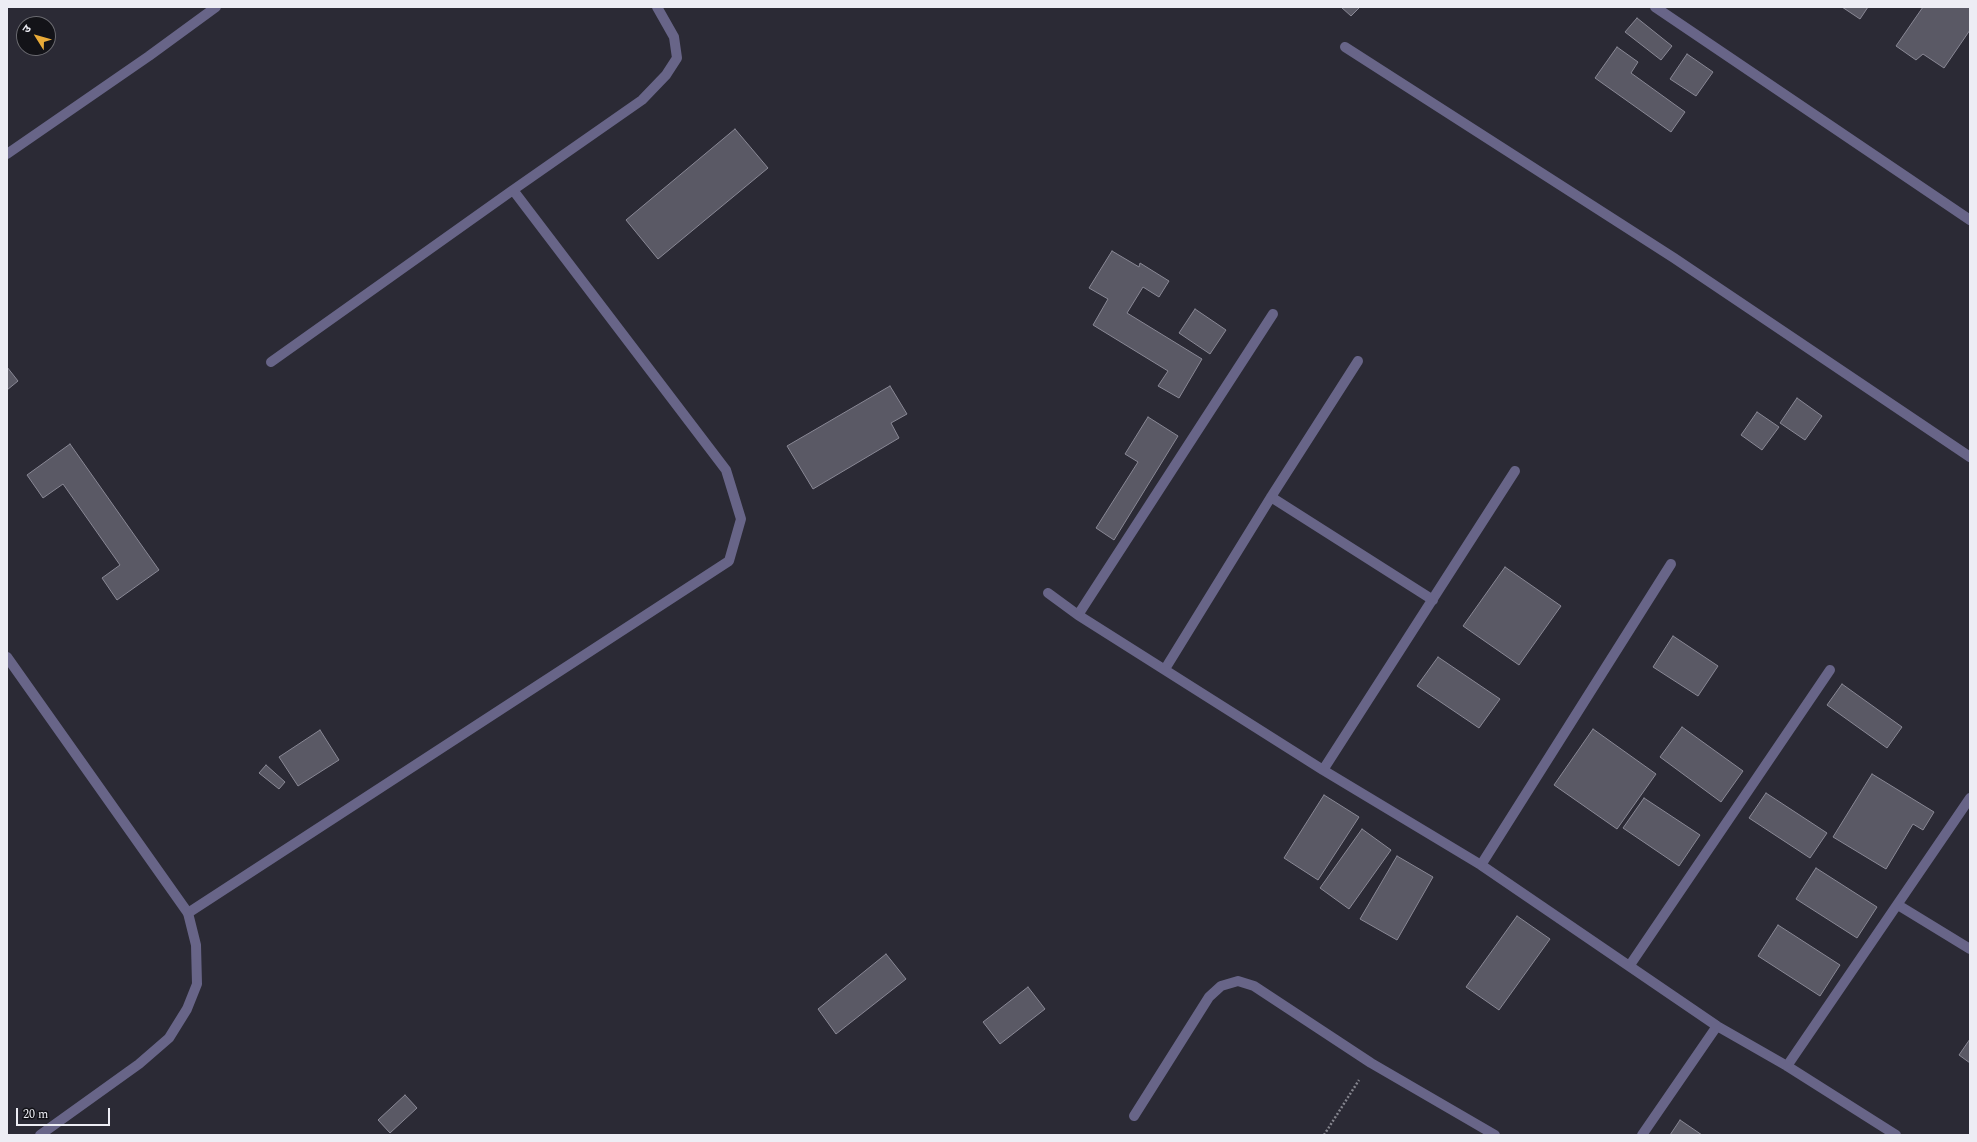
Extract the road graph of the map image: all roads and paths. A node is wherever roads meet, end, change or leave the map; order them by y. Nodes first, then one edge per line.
1 (216, 7) edge
2 (657, 7) edge
3 (1655, 7) edge
4 (1345, 47) dead end
5 (7, 154) edge
6 (513, 190) junction
7 (1970, 220) edge
8 (1273, 314) dead end
9 (1358, 361) dead end
10 (271, 362) dead end
11 (1970, 457) edge
12 (1515, 471) dead end
13 (1271, 497) junction
14 (1671, 564) dead end
15 (1048, 593) dead end
16 (1433, 600) junction
17 (1078, 615) junction
18 (7, 657) edge
19 (1165, 669) junction
20 (1830, 670) dead end
21 (1323, 770) junction
22 (1970, 798) edge
23 (1481, 865) junction
24 (1898, 905) junction
25 (188, 913) junction
26 (1970, 949) edge
27 (1630, 965) junction
28 (1717, 1026) junction
29 (1371, 1063) junction
30 (1787, 1066) junction
31 (1134, 1116) dead end
32 (40, 1135) edge
33 (1324, 1135) edge
34 (1495, 1135) edge
35 (1642, 1135) edge
36 (1896, 1135) edge

1 - 5 street
2 - 6 street
3 - 7 street
4 - 11 street
6 - 10 street
6 - 25 street
8 - 17 street
9 - 13 street
12 - 16 street
13 - 16 street
13 - 19 street
14 - 23 street
15 - 17 street
16 - 21 street
17 - 19 street
18 - 25 street
19 - 21 street
20 - 27 street
21 - 23 street
22 - 24 street
23 - 27 street
24 - 26 street
24 - 30 street
25 - 32 street
27 - 28 street
28 - 30 street
28 - 35 street
29 - 31 street
29 - 33 path
29 - 34 street
30 - 36 street

